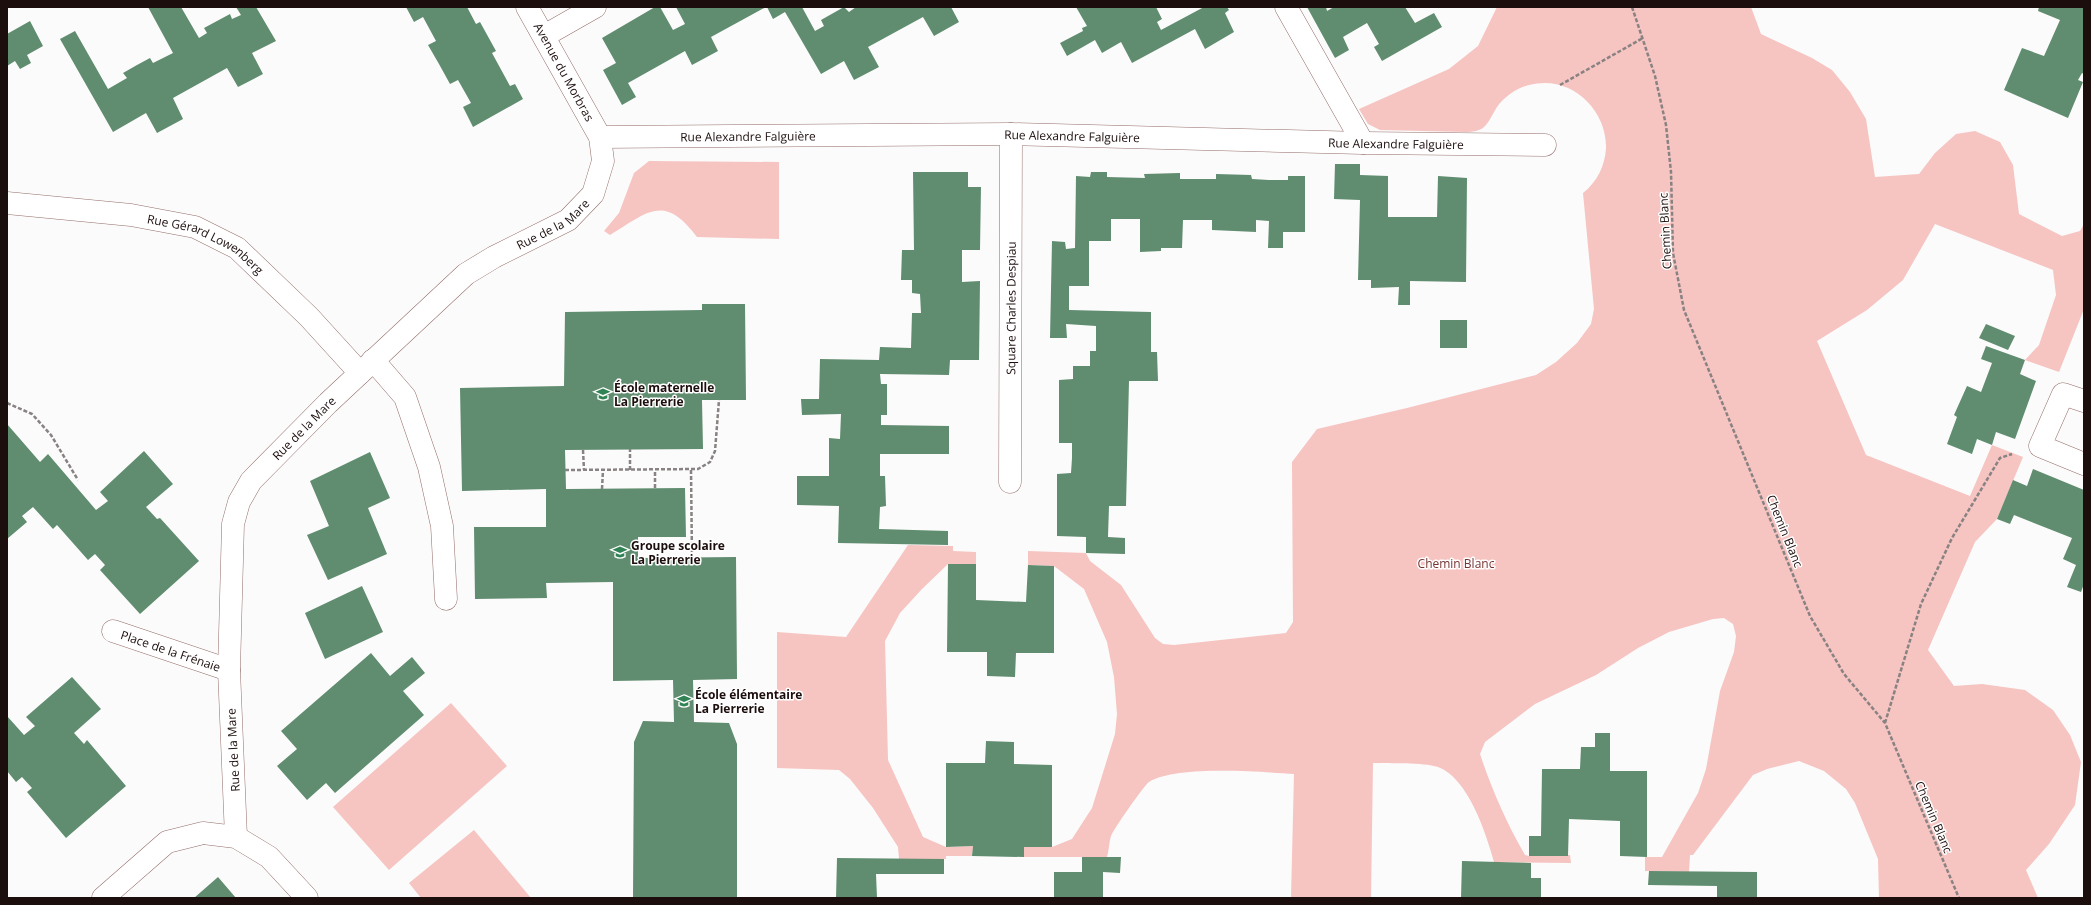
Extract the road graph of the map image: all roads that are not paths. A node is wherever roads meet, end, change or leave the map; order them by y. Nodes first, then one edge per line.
1 (527, 7) edge
2 (595, 7) edge
3 (1286, 7) edge
4 (544, 36) junction
5 (1011, 134) junction
6 (600, 137) junction
7 (1363, 143) junction
8 (1545, 145) dead end
9 (7, 204) edge
10 (366, 366) junction
11 (2084, 401) edge
12 (2084, 464) edge
13 (1010, 482) dead end
14 (446, 599) dead end
15 (113, 631) dead end
16 (229, 670) junction
17 (236, 836) junction
18 (103, 898) edge
19 (307, 898) edge

1 - 4 street, Avenue du Morbras
2 - 4 street
3 - 7 street
4 - 6 street, Avenue du Morbras
5 - 6 street, Rue Alexandre Falguière
5 - 7 street, Rue Alexandre Falguière
5 - 13 street, Square Charles Despiau
6 - 10 street, Rue de la Mare
7 - 8 street, Rue Alexandre Falguière
9 - 10 street, Rue Gérard Lowenberg
10 - 14 street, Rue Gérard Lowenberg
10 - 16 street, Rue de la Mare
11 - 12 street
15 - 16 street, Place de la Frénaie
16 - 17 street, Rue de la Mare
17 - 18 street
17 - 19 street

